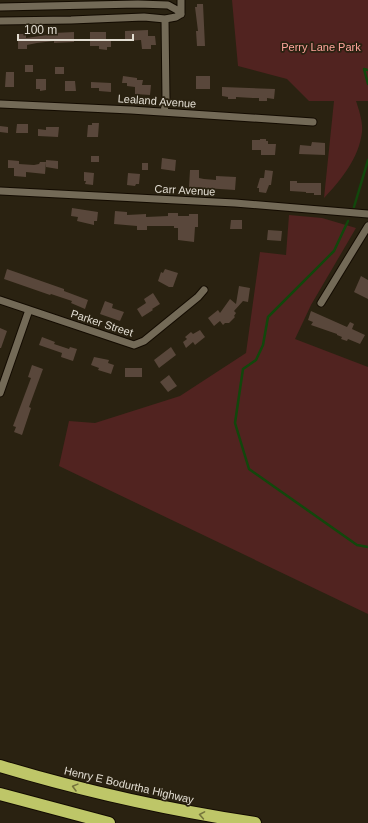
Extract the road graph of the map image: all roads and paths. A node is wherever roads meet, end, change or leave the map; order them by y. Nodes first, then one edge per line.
1 (181, 0) edge
2 (0, 7) edge
3 (181, 14) junction
4 (165, 19) junction
5 (0, 21) edge
6 (0, 104) edge
7 (164, 112) junction
8 (313, 122) dead end
9 (0, 191) edge
10 (368, 214) edge
11 (368, 226) edge
12 (204, 290) dead end
13 (0, 300) edge
14 (320, 303) dead end
15 (29, 310) junction
16 (0, 393) edge
17 (0, 766) edge
18 (0, 794) edge
19 (109, 823) edge
20 (255, 823) edge

1 - 3 street
2 - 3 street
3 - 4 street
4 - 5 street
4 - 7 street
6 - 7 street, Lealand Avenue
7 - 8 street, Lealand Avenue
9 - 10 street, Carr Avenue
11 - 14 street
12 - 15 street, Parker Street
13 - 15 street, Parker Street
15 - 16 street
20 -> 17 highway, Henry E Bodurtha Highway
18 - 19 highway

